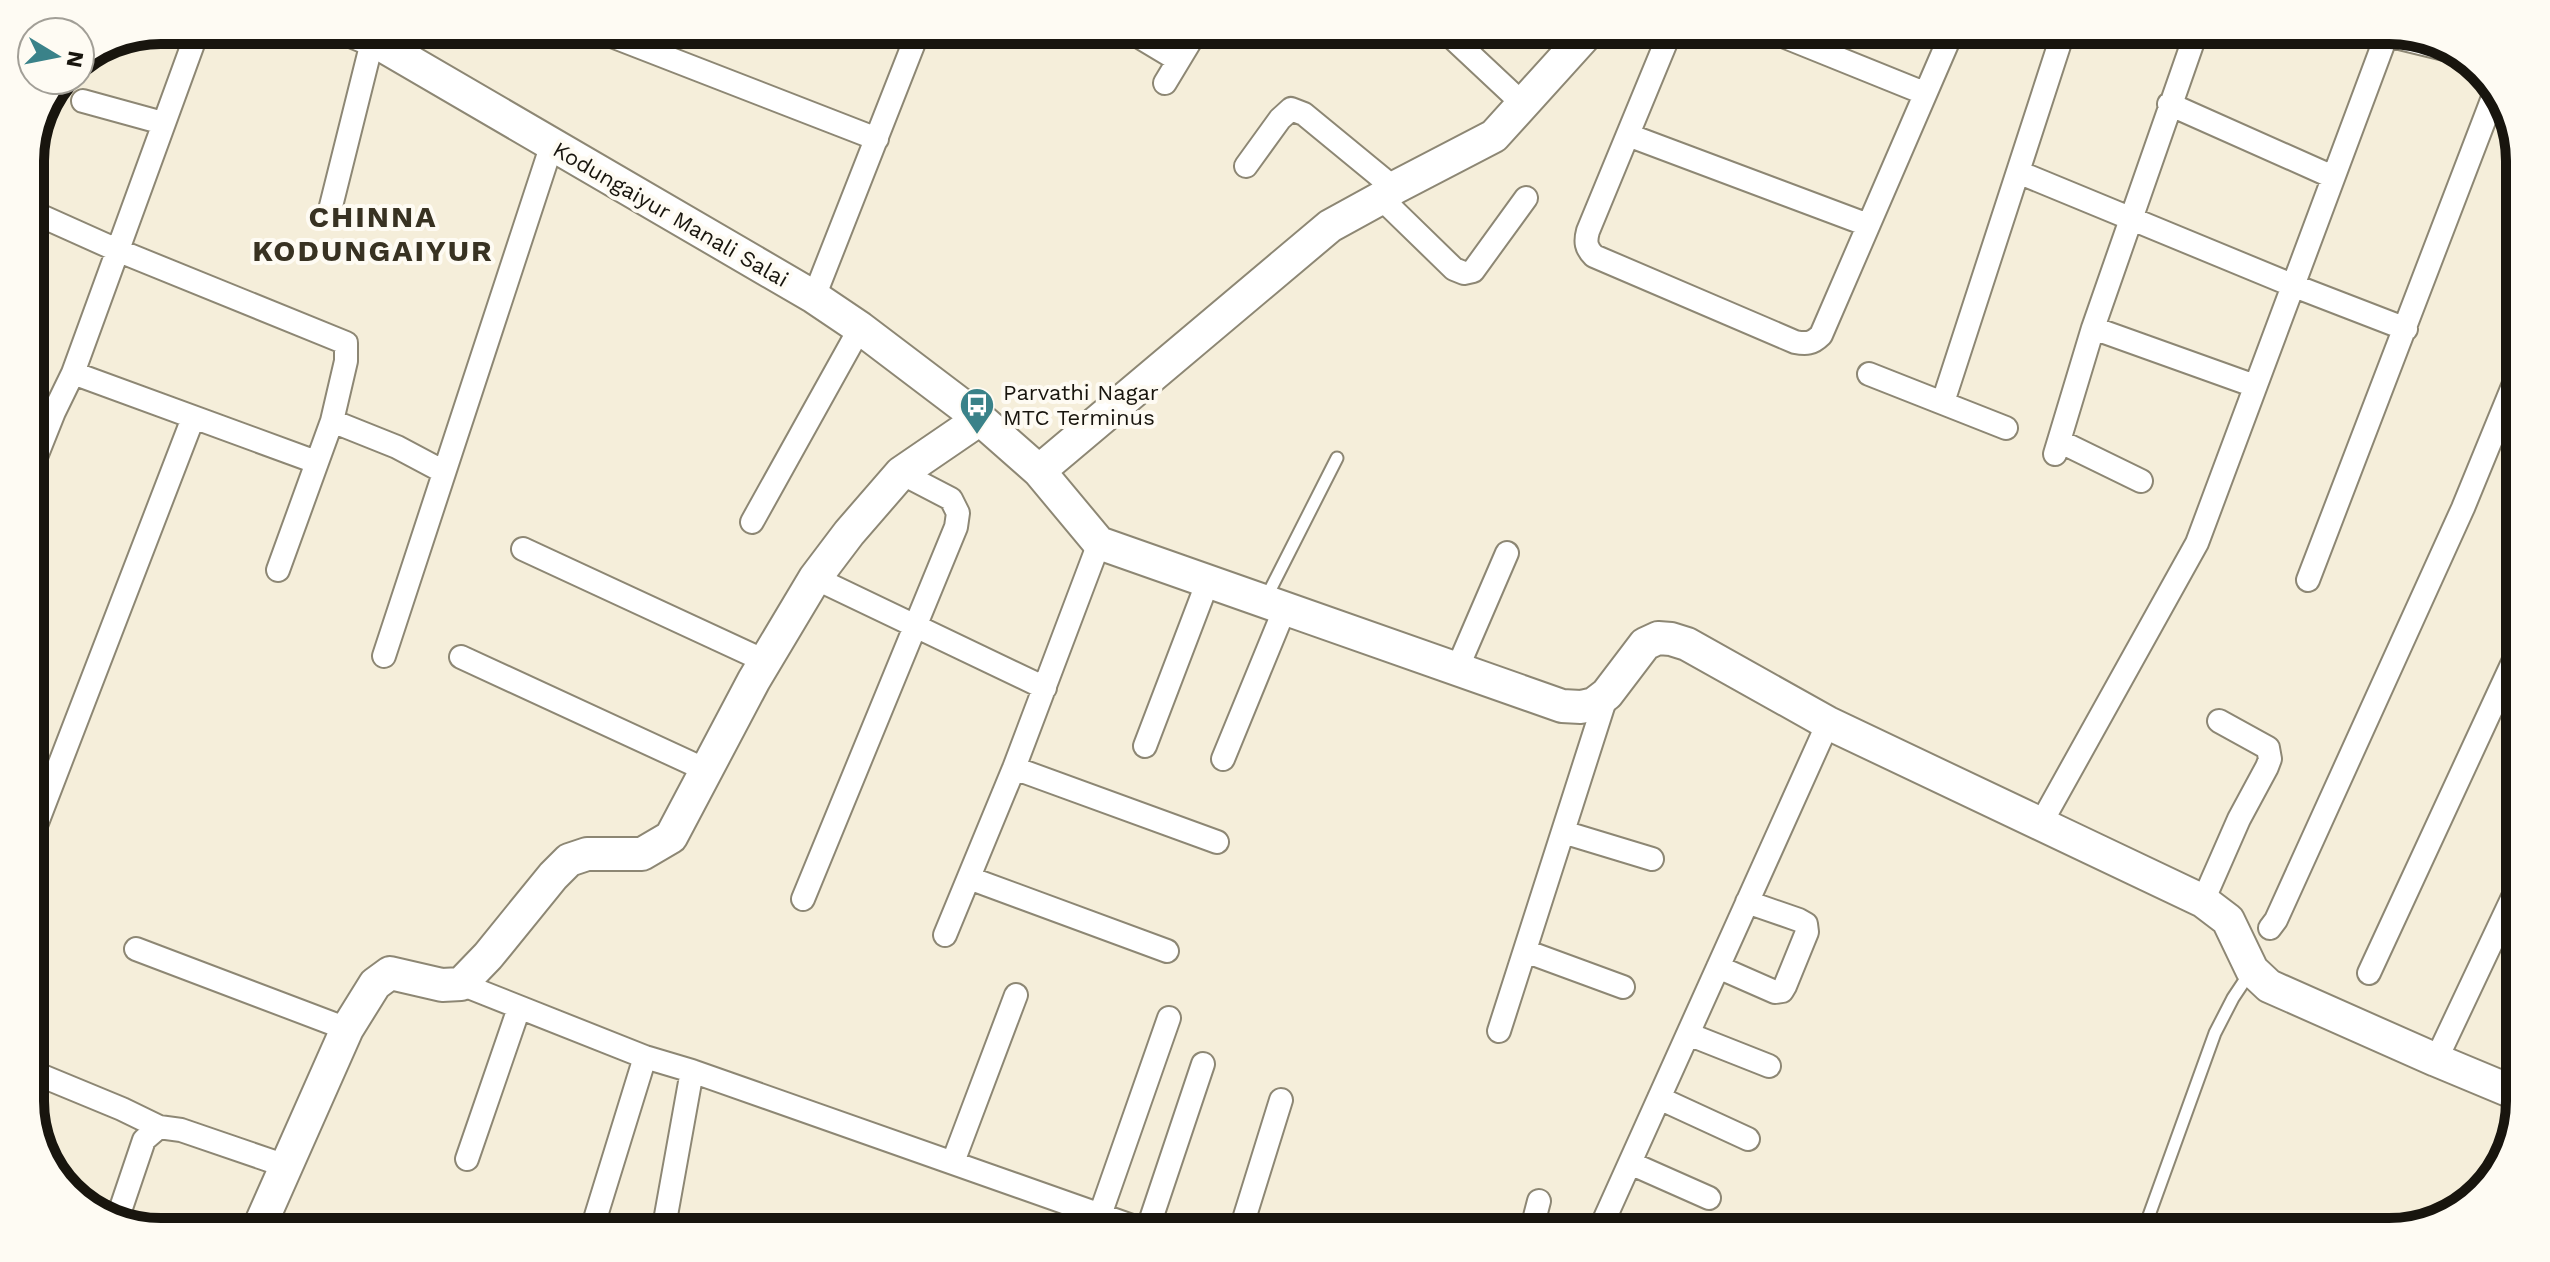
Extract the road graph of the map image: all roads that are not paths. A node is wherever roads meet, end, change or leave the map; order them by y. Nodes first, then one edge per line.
1 (193, 44) edge
2 (364, 44) edge
3 (384, 44) edge
4 (632, 44) edge
5 (914, 44) edge
6 (1151, 44) edge
7 (1188, 44) edge
8 (1459, 44) edge
9 (1577, 44) edge
10 (1665, 44) edge
11 (1803, 44) edge
12 (1947, 44) edge
13 (2059, 44) edge
14 (2192, 44) edge
15 (2373, 44) edge
16 (1178, 60) junction
17 (1165, 83) dead end
18 (1924, 93) junction
19 (83, 101) dead end
20 (1523, 104) junction
21 (2169, 104) junction
22 (2491, 104) edge
23 (163, 123) junction
24 (1628, 135) junction
25 (877, 139) junction
26 (552, 144) junction
27 (1246, 166) dead end
28 (2018, 172) junction
29 (2333, 177) junction
30 (1388, 193) junction
31 (1526, 198) dead end
32 (329, 214) dead end
33 (2131, 217) junction
34 (44, 218) edge
35 (1868, 225) junction
36 (117, 250) junction
37 (2292, 285) junction
38 (814, 297) junction
39 (860, 328) junction
40 (2093, 328) junction
41 (2406, 329) junction
42 (73, 373) junction
43 (1869, 374) dead end
44 (2255, 386) junction
45 (1943, 402) junction
46 (2506, 403) edge
47 (44, 408) edge
48 (54, 412) junction
49 (193, 418) junction
50 (980, 419) junction
51 (332, 421) junction
52 (2006, 428) dead end
53 (44, 437) edge
54 (1337, 458) dead end
55 (316, 462) junction
56 (1039, 471) junction
57 (444, 472) junction
58 (901, 473) junction
59 (2141, 481) dead end
60 (752, 522) dead end
61 (1099, 543) junction
62 (523, 549) dead end
63 (1507, 553) dead end
64 (278, 570) dead end
65 (815, 578) junction
66 (2308, 580) dead end
67 (1208, 581) junction
68 (1275, 605) junction
69 (916, 626) junction
70 (384, 656) dead end
71 (461, 657) dead end
72 (765, 661) junction
73 (1457, 669) junction
74 (2506, 677) edge
75 (1045, 688) junction
76 (1607, 694) junction
77 (2219, 721) dead end
78 (1828, 723) junction
79 (1145, 746) dead end
80 (1223, 759) dead end
81 (1014, 768) junction
82 (706, 770) junction
83 (44, 775) edge
84 (53, 779) junction
85 (44, 803) edge
86 (2040, 825) junction
87 (1563, 832) junction
88 (1217, 842) dead end
89 (1652, 859) dead end
90 (969, 878) junction
91 (803, 899) dead end
92 (2203, 901) junction
93 (1747, 902) junction
94 (2506, 912) edge
95 (2270, 928) dead end
96 (945, 935) dead end
97 (136, 949) dead end
98 (1167, 951) dead end
99 (1525, 951) junction
100 (1718, 967) junction
101 (2252, 970) junction
102 (2369, 973) dead end
103 (461, 984) junction
104 (1623, 987) dead end
105 (1016, 995) dead end
106 (519, 1008) junction
107 (1169, 1018) dead end
108 (347, 1029) junction
109 (1499, 1031) dead end
110 (1688, 1034) junction
111 (645, 1057) junction
112 (2436, 1060) junction
113 (1203, 1064) dead end
114 (1769, 1066) dead end
115 (692, 1071) junction
116 (44, 1077) edge
117 (2506, 1089) edge
118 (1659, 1098) junction
119 (1281, 1100) dead end
120 (159, 1127) junction
121 (1748, 1139) dead end
122 (467, 1159) dead end
123 (953, 1162) junction
124 (1630, 1163) junction
125 (286, 1166) junction
126 (1709, 1198) dead end
127 (1539, 1201) dead end
128 (119, 1210) edge
129 (1100, 1215) junction
130 (263, 1218) edge
131 (595, 1218) edge
132 (666, 1218) edge
133 (1108, 1218) edge
134 (1153, 1218) edge
135 (1244, 1218) edge
136 (1535, 1218) edge
137 (1605, 1218) dead end
138 (2148, 1218) edge

1 - 23 street
2 - 32 street
3 - 26 street, Kodungaiyur Manali Salai
4 - 25 street
5 - 25 street
6 - 16 street
7 - 16 street
8 - 20 street
9 - 20 street
10 - 24 street
11 - 18 street
12 - 18 street
13 - 28 street
14 - 21 street
15 - 29 street
16 - 17 street
18 - 35 street
19 - 23 street
20 - 30 street
21 - 29 street
21 - 33 street
22 - 41 street
23 - 36 street
24 - 35 street
24 - 35 street
25 - 38 street
26 - 38 street, Kodungaiyur Manali Salai
26 - 57 street
27 - 30 street
28 - 33 street
28 - 45 street
29 - 37 street
30 - 31 street
30 - 56 street
33 - 37 street
33 - 40 street
34 - 36 street
36 - 42 street
36 - 51 street
37 - 41 street
37 - 44 street
38 - 39 street, Kodungaiyur Manali Salai
39 - 50 street, Kodungaiyur Manali Salai
39 - 60 street
40 - 44 street
40 - 59 street
41 - 66 street
42 - 48 street
42 - 49 street
43 - 45 street
44 - 86 street
45 - 52 street
46 - 95 street
47 - 48 street
48 - 53 street
49 - 55 street
49 - 84 street
50 - 56 street, Kodungaiyur Manali Salai
50 - 58 street
51 - 55 street
51 - 57 street
54 - 68 lane
55 - 64 street
56 - 61 street, Kodungaiyur Manali Salai
57 - 70 street
58 - 65 street
58 - 69 street
61 - 67 street
61 - 75 street
62 - 72 street
63 - 73 street
65 - 69 street
65 - 72 street
67 - 68 street
67 - 79 street
68 - 73 street
68 - 80 street
69 - 75 street
69 - 91 street
71 - 82 street
72 - 82 street
73 - 76 street
74 - 102 street
75 - 81 street
76 - 78 street
76 - 87 street
77 - 92 street
78 - 86 street
78 - 93 street
81 - 88 street
81 - 90 street
82 - 103 street
83 - 84 street
84 - 85 street
86 - 92 street
87 - 89 street
87 - 99 street
90 - 96 street
90 - 98 street
92 - 101 street
93 - 100 street
93 - 100 street
94 - 112 street
97 - 108 street
99 - 104 street
99 - 109 street
100 - 110 street
101 - 112 street
101 - 138 lane
103 - 106 street
103 - 108 street
105 - 123 street
106 - 111 street
106 - 122 street
107 - 129 street
108 - 125 street
110 - 114 street
110 - 118 street
111 - 115 street
111 - 131 street
112 - 117 street
113 - 134 street
115 - 123 street
115 - 132 street
116 - 120 street
118 - 121 street
118 - 124 street
119 - 135 street
120 - 125 street
120 - 128 street
123 - 129 street
124 - 126 street
124 - 137 street
125 - 130 street
127 - 136 street
129 - 133 street

